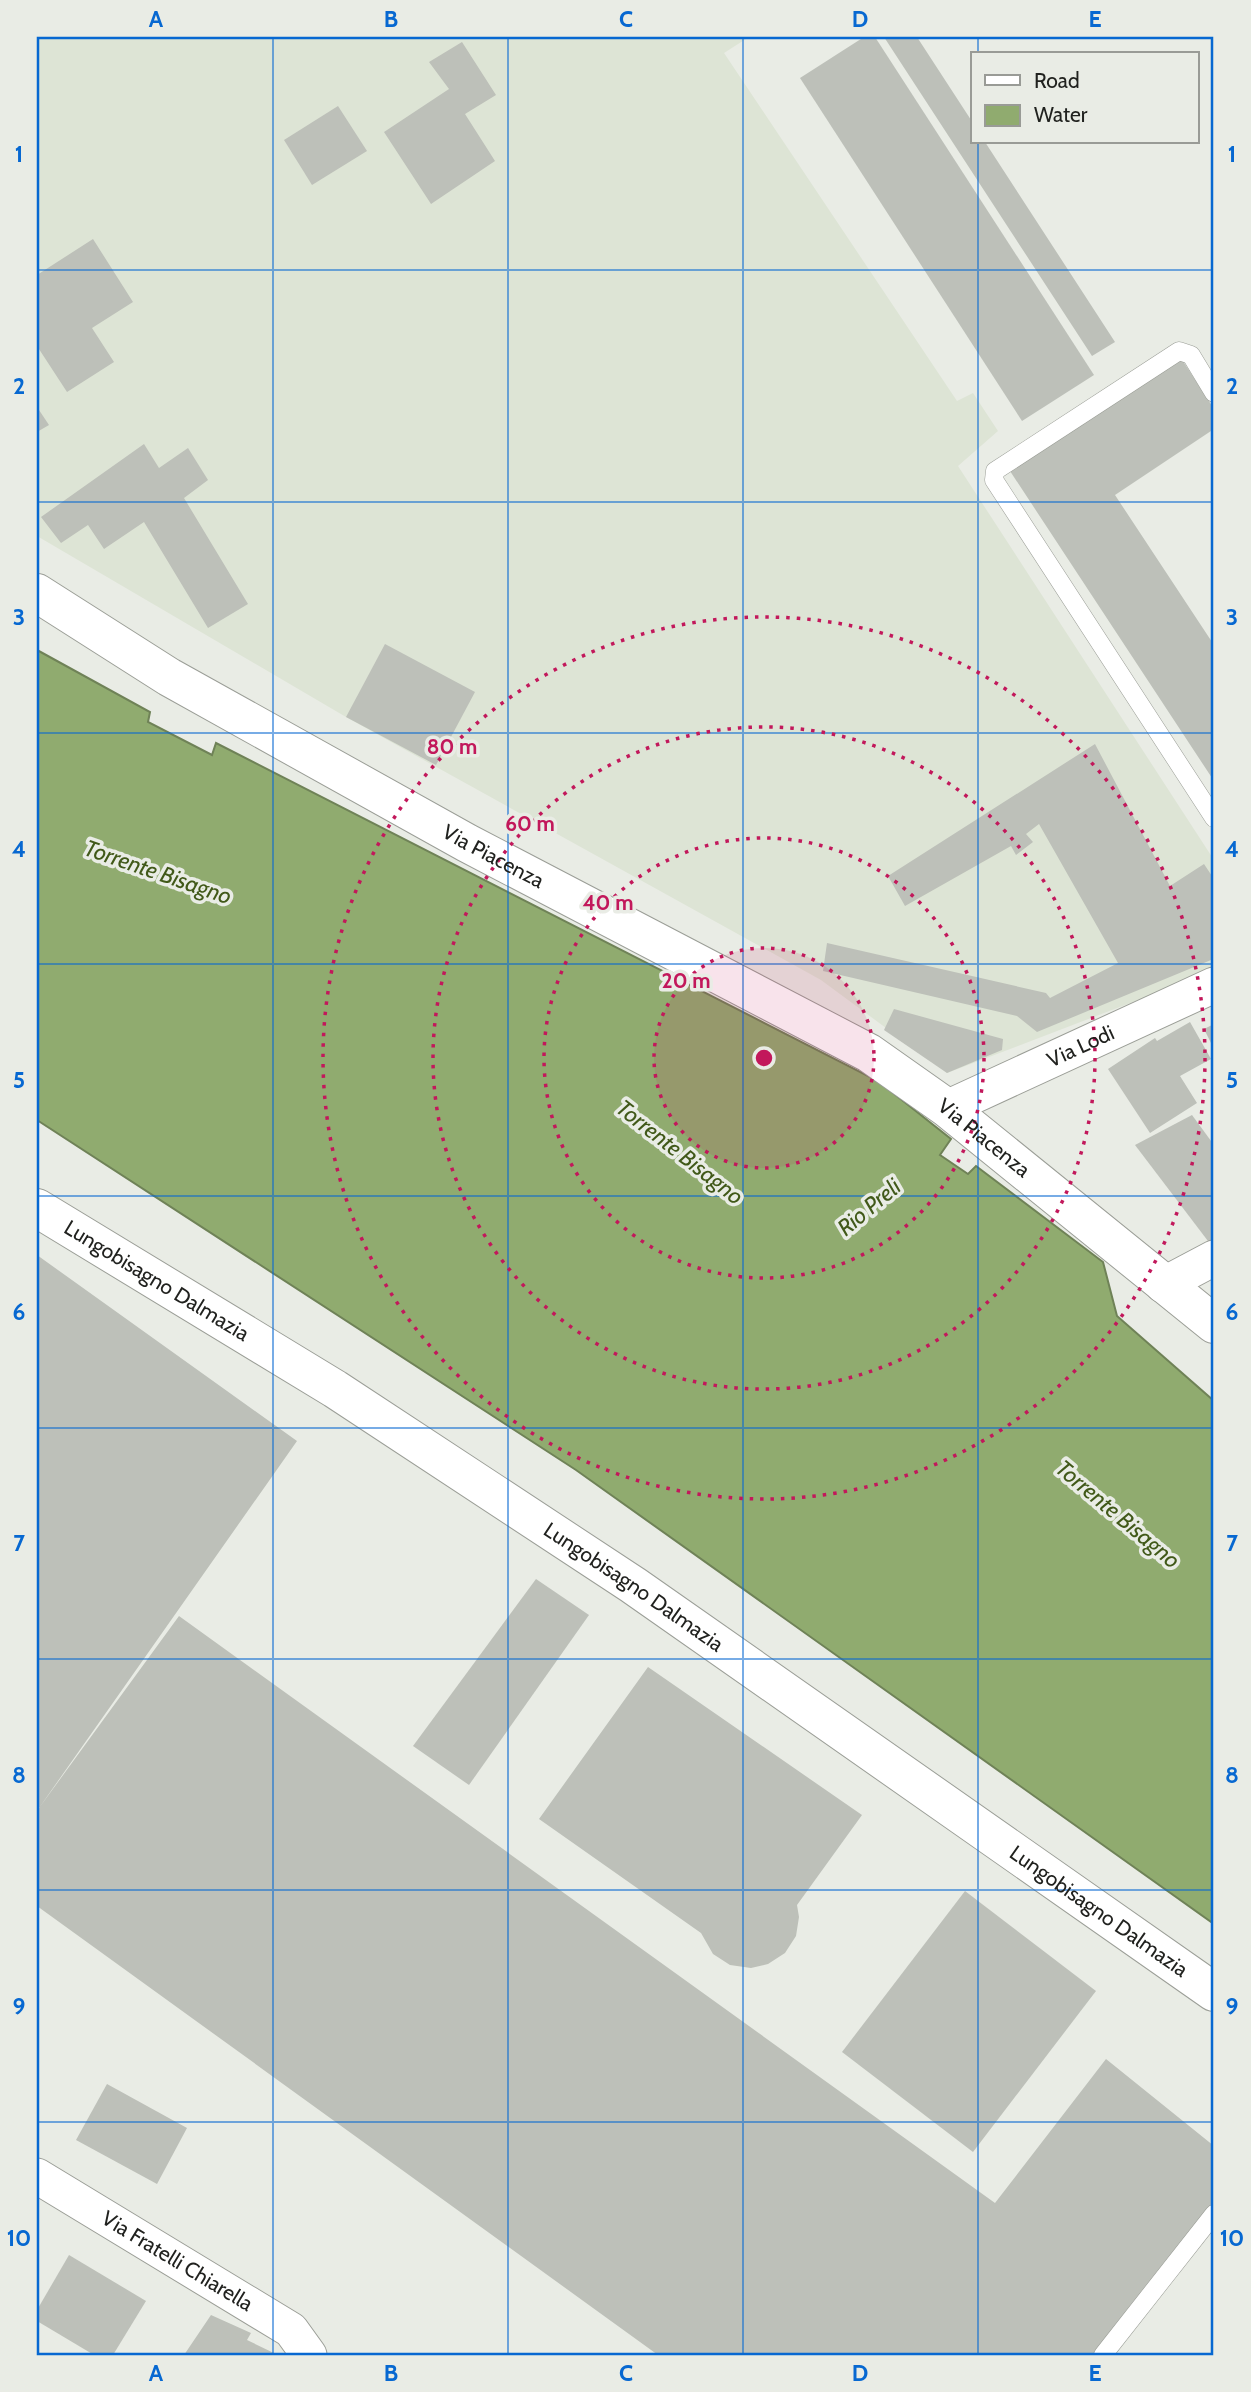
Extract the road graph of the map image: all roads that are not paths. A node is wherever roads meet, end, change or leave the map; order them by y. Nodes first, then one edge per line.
1 (1214, 393) edge
2 (37, 593) edge
3 (1214, 818) edge
4 (1214, 985) edge
5 (947, 1108) junction
6 (37, 1208) edge
7 (1214, 1258) edge
8 (1163, 1285) junction
9 (1214, 1324) edge
10 (1214, 1992) edge
11 (37, 2176) edge
12 (1214, 2214) edge
13 (309, 2355) edge
14 (1103, 2355) edge

1 - 3 lane
2 - 5 main road, Via Piacenza
4 - 5 street, Via Lodi
5 - 8 main road, Via Piacenza
6 - 10 main road, Lungobisagno Dalmazia
7 - 8 street
8 - 9 main road, Via Piacenza
11 - 13 street, Via Fratelli Chiarella
12 - 14 lane

